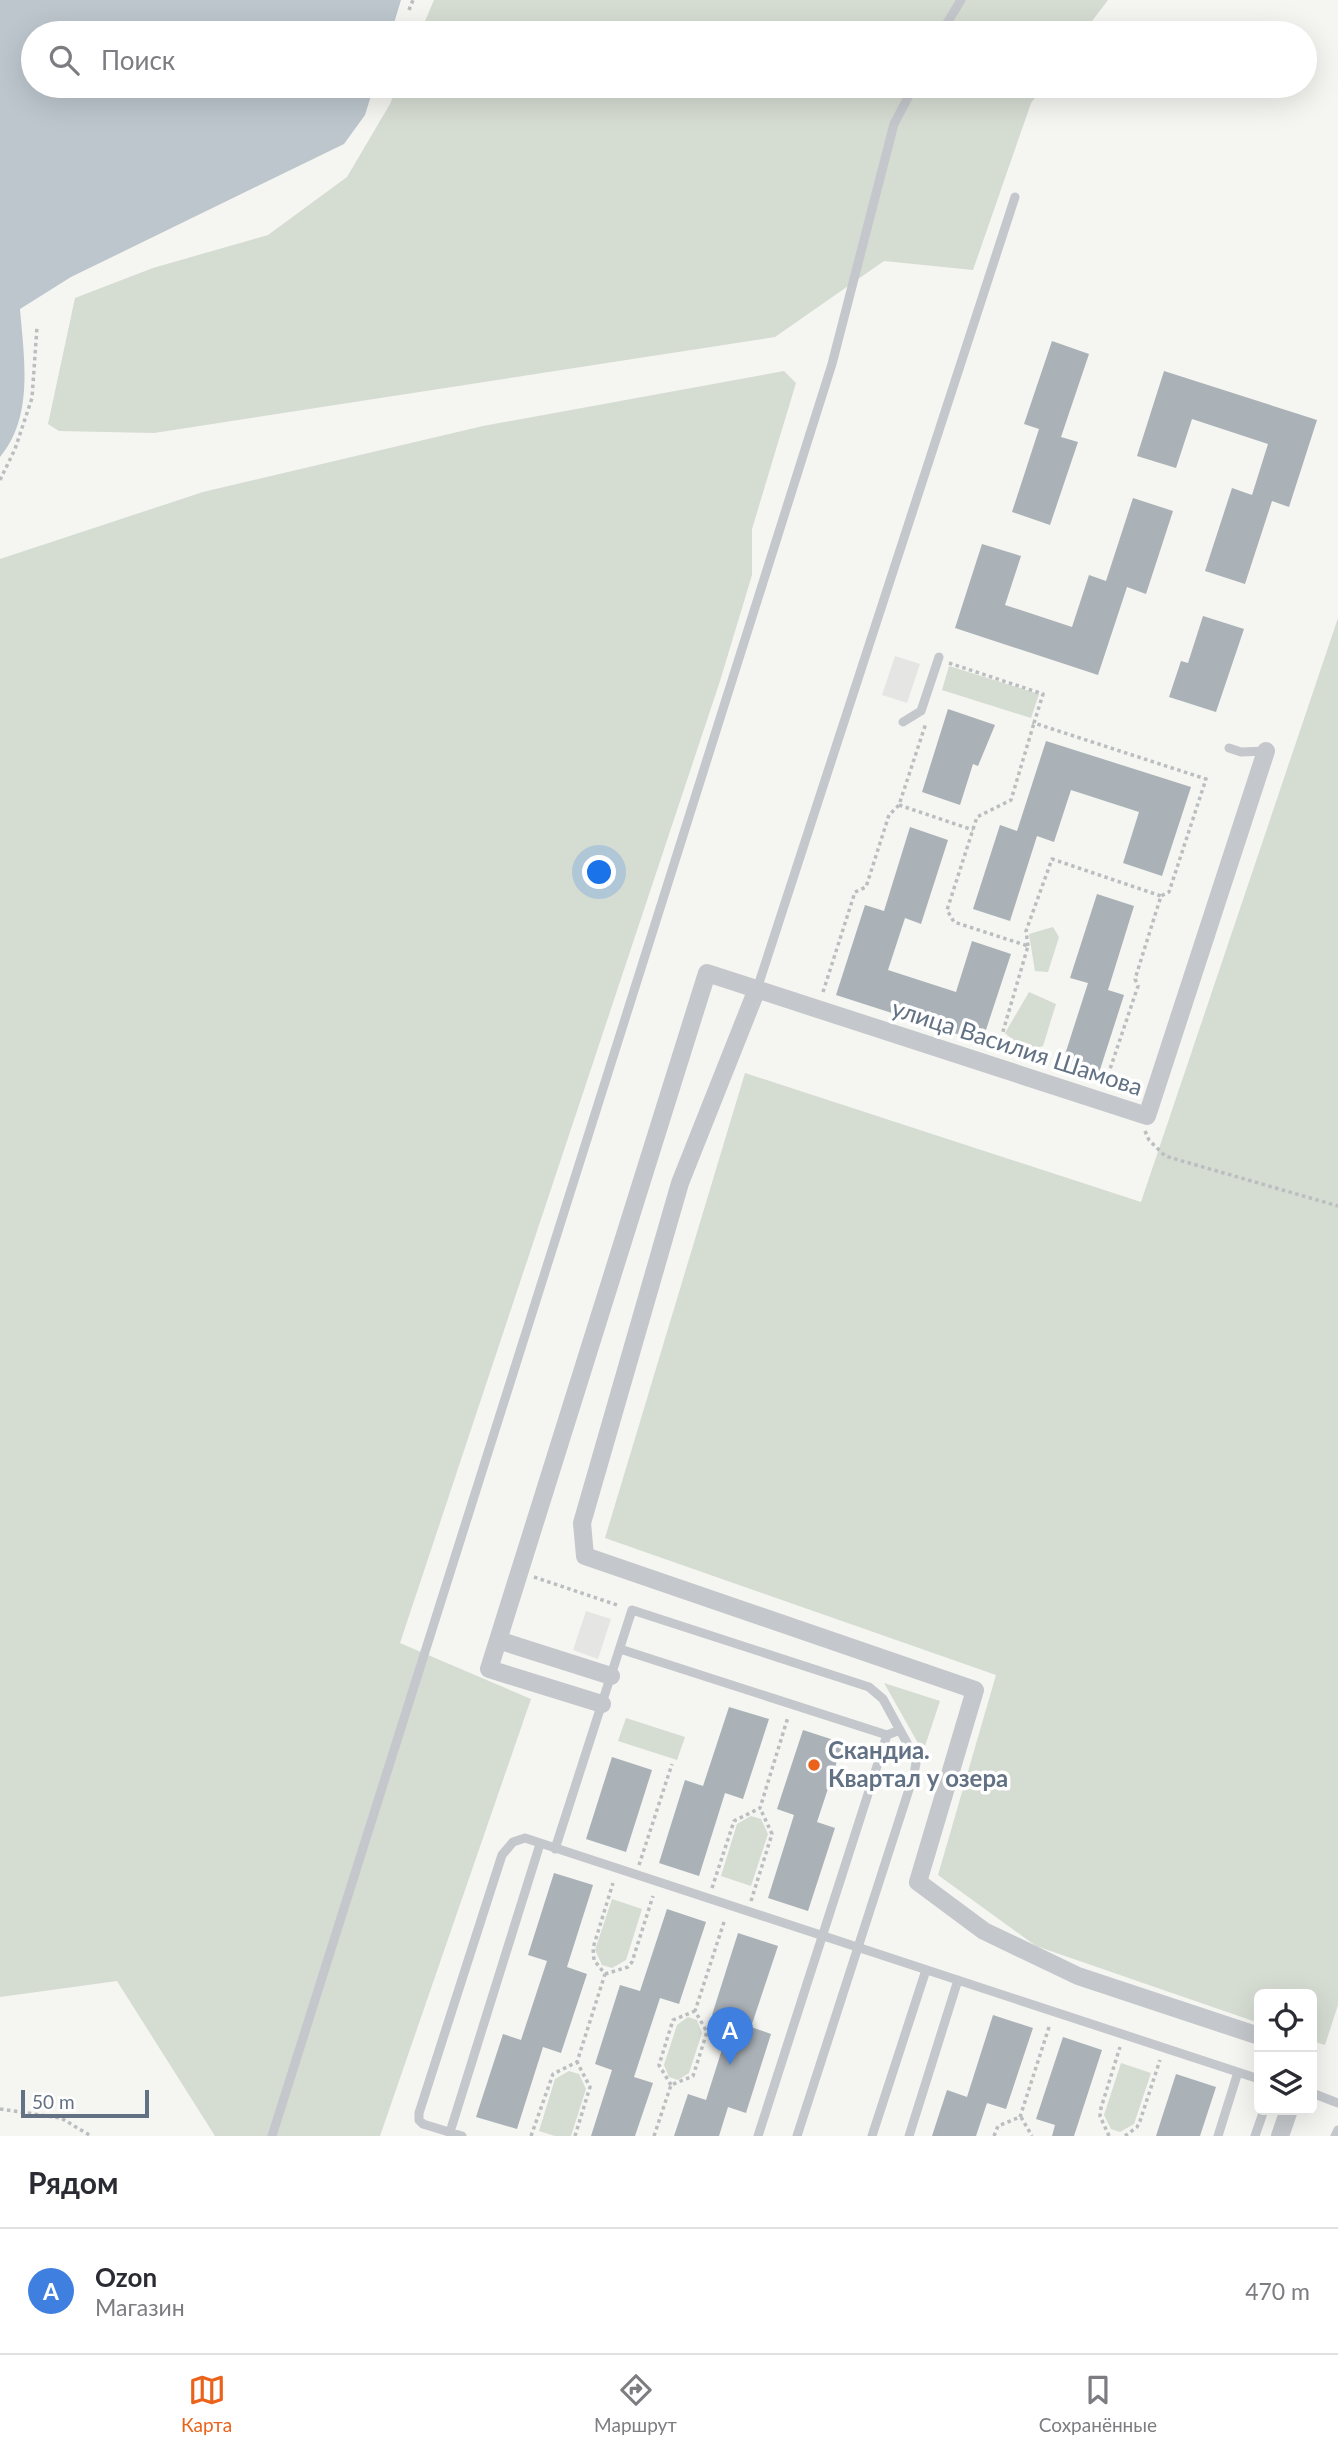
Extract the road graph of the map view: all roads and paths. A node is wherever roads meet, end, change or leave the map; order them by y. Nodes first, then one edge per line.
1 (413, 0) edge
2 (961, 0) edge
3 (409, 10) dead end
4 (948, 21) edge
5 (908, 98) edge
6 (1015, 197) dead end
7 (37, 327) dead end
8 (0, 480) edge
9 (942, 659) joint
10 (929, 714) dead end
11 (903, 722) dead end
12 (1034, 723) junction
13 (1229, 748) dead end
14 (1266, 751) joint
15 (899, 805) junction
16 (973, 830) junction
17 (1161, 896) junction
18 (1028, 947) junction
19 (757, 989) junction
20 (822, 996) dead end
21 (996, 1055) dead end
22 (1092, 1084) dead end
23 (1142, 1124) dead end
24 (1338, 1206) edge
25 (498, 1640) junction
26 (620, 1649) junction
27 (611, 1676) junction
28 (602, 1704) junction
29 (790, 1711) dead end
30 (900, 1730) junction
31 (887, 1735) junction
32 (672, 1764) dead end
33 (760, 1808) junction
34 (540, 1844) junction
35 (555, 1849) junction
36 (639, 1867) dead end
37 (613, 1883) dead end
38 (711, 1891) dead end
39 (653, 1896) dead end
40 (751, 1903) dead end
41 (725, 1919) dead end
42 (823, 1936) junction
43 (858, 1948) junction
44 (926, 1969) junction
45 (605, 1974) junction
46 (958, 1980) junction
47 (695, 2011) junction
48 (1050, 2024) dead end
49 (1254, 2034) edge
50 (1120, 2047) dead end
51 (1160, 2060) dead end
52 (577, 2062) junction
53 (1238, 2072) junction
54 (1254, 2077) edge
55 (671, 2085) junction
56 (1317, 2095) edge
57 (1338, 2103) edge
58 (0, 2109) edge
59 (1262, 2115) edge
60 (1287, 2115) edge
61 (1020, 2116) junction
62 (1338, 2130) edge
63 (450, 2132) junction
64 (91, 2136) edge
65 (272, 2136) edge
66 (462, 2136) edge
67 (531, 2136) edge
68 (575, 2136) edge
69 (654, 2136) edge
70 (758, 2136) edge
71 (797, 2136) edge
72 (872, 2136) edge
73 (909, 2136) edge
74 (995, 2136) edge
75 (1032, 2136) edge
76 (1109, 2136) edge
77 (1125, 2136) edge
78 (1218, 2136) edge
79 (1255, 2136) edge
80 (1280, 2136) edge
81 (1335, 2136) edge

1 - 3 path
2 - 4 lane
5 - 65 lane
6 - 19 lane
7 - 8 path
9 - 11 lane
9 - 12 path
10 - 15 path
12 - 16 path
12 - 17 path
13 - 14 lane
14 - 19 street, улица Василия Шамова
15 - 16 path
15 - 20 path
16 - 18 path
17 - 18 path
17 - 22 path
18 - 21 path
19 - 25 street, улица Василия Шамова
19 - 49 street
23 - 24 path
25 - 27 street
25 - 28 street
26 - 27 lane
26 - 30 lane
26 - 31 lane
27 - 28 lane
28 - 35 lane
29 - 33 path
30 - 31 lane
30 - 43 lane
31 - 42 lane
32 - 36 path
33 - 38 path
33 - 40 path
34 - 35 lane
34 - 63 lane
34 - 63 lane
35 - 42 lane
37 - 45 path
39 - 45 path
41 - 47 path
42 - 43 lane
42 - 70 lane
43 - 44 lane
43 - 71 lane
44 - 46 lane
44 - 72 lane
45 - 52 path
46 - 53 lane
46 - 73 lane
47 - 55 path
47 - 55 path
48 - 61 path
50 - 76 path
51 - 77 path
52 - 67 path
52 - 68 path
53 - 54 lane
53 - 78 lane
55 - 69 path
56 - 57 lane
58 - 64 path
59 - 79 lane
60 - 80 street
61 - 74 path
61 - 75 path
62 - 81 lane
63 - 66 lane

